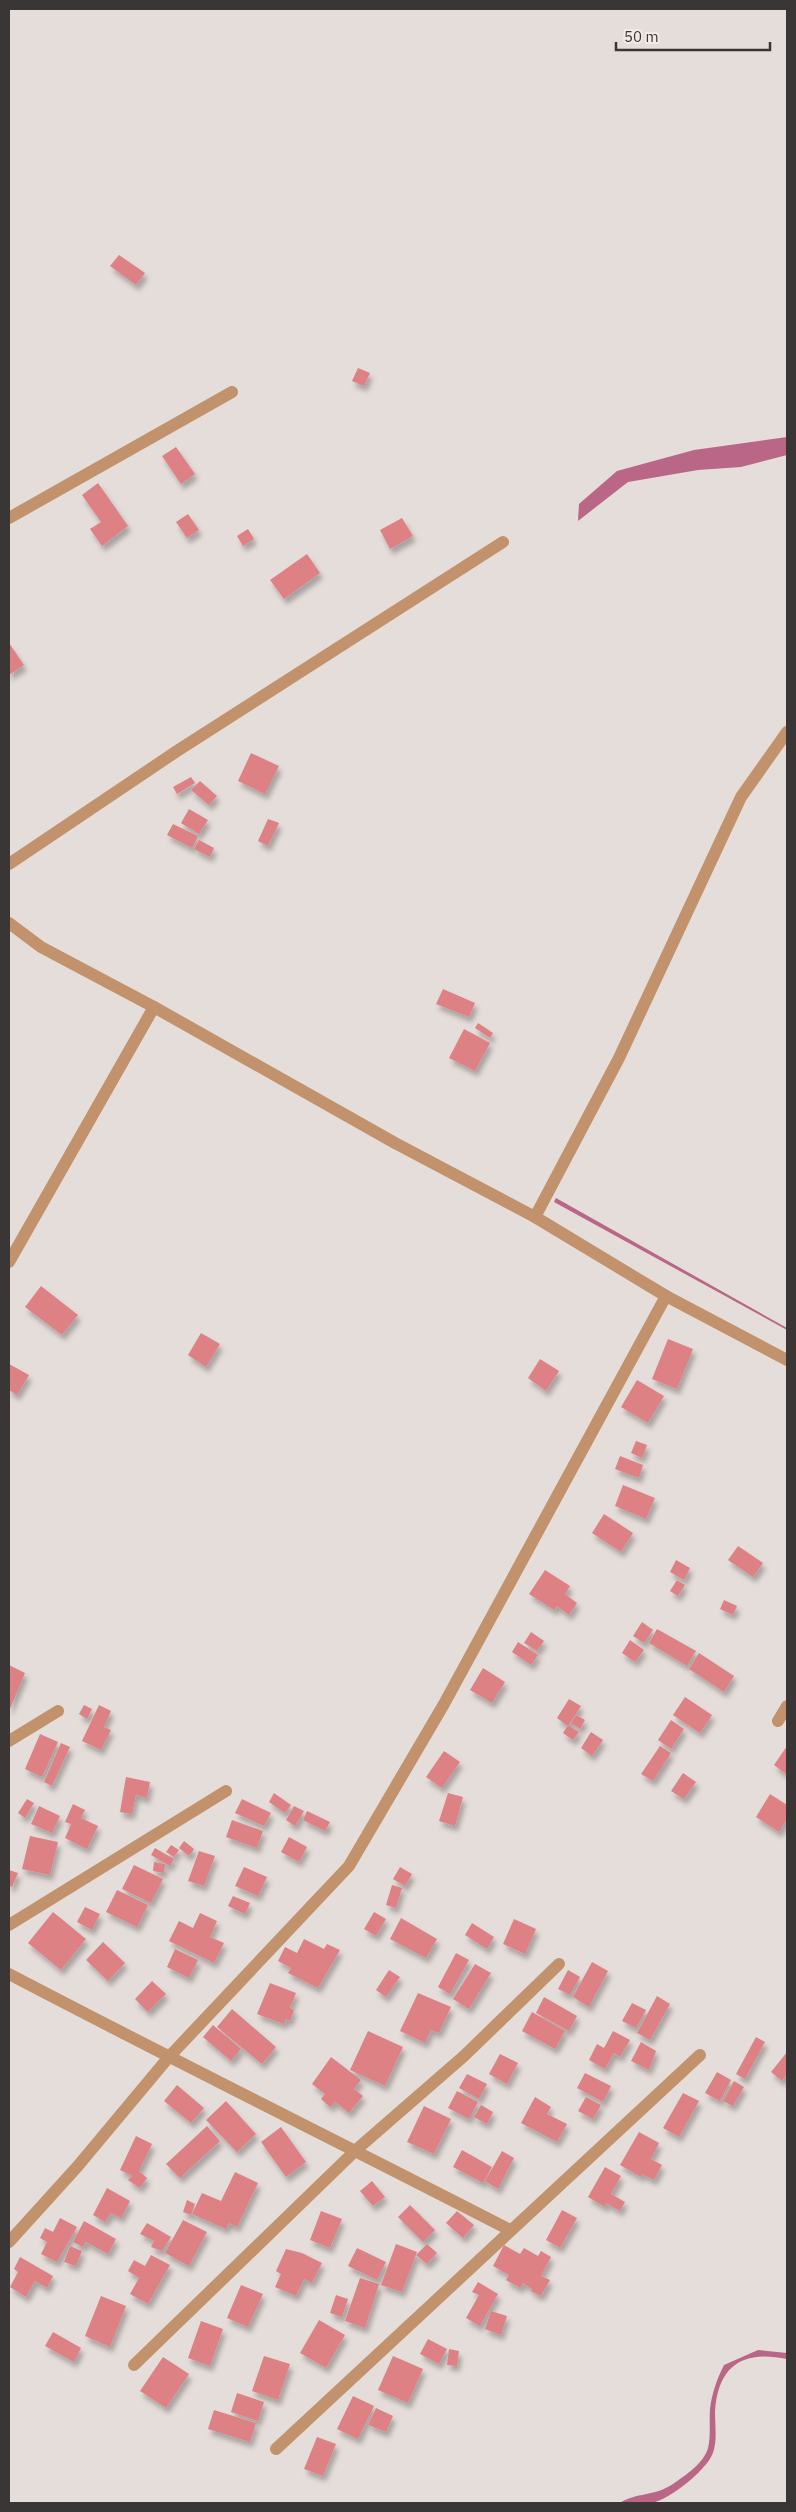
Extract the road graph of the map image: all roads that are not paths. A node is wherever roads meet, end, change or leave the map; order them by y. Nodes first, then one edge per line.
1 (232, 392) dead end
2 (9, 518) edge
3 (503, 542) dead end
4 (787, 732) edge
5 (9, 864) edge
6 (9, 923) edge
7 (154, 1007) junction
8 (535, 1217) junction
9 (9, 1262) edge
10 (666, 1296) junction
11 (787, 1360) edge
12 (787, 1706) edge
13 (58, 1711) dead end
14 (778, 1721) dead end
15 (9, 1741) edge
16 (226, 1791) dead end
17 (9, 1925) edge
18 (559, 1964) dead end
19 (9, 1974) edge
20 (700, 2055) dead end
21 (168, 2058) junction
22 (356, 2150) junction
23 (510, 2230) junction
24 (9, 2242) edge
25 (134, 2365) dead end
26 (276, 2449) dead end

1 - 2 street
3 - 5 street
4 - 8 street
6 - 7 street
7 - 8 street
7 - 9 street
8 - 10 street
10 - 11 street
10 - 21 street
12 - 14 street
13 - 15 street
16 - 17 street
18 - 22 street
19 - 21 street
20 - 23 street
21 - 22 street
21 - 24 street
22 - 23 street
22 - 25 street
23 - 26 street

